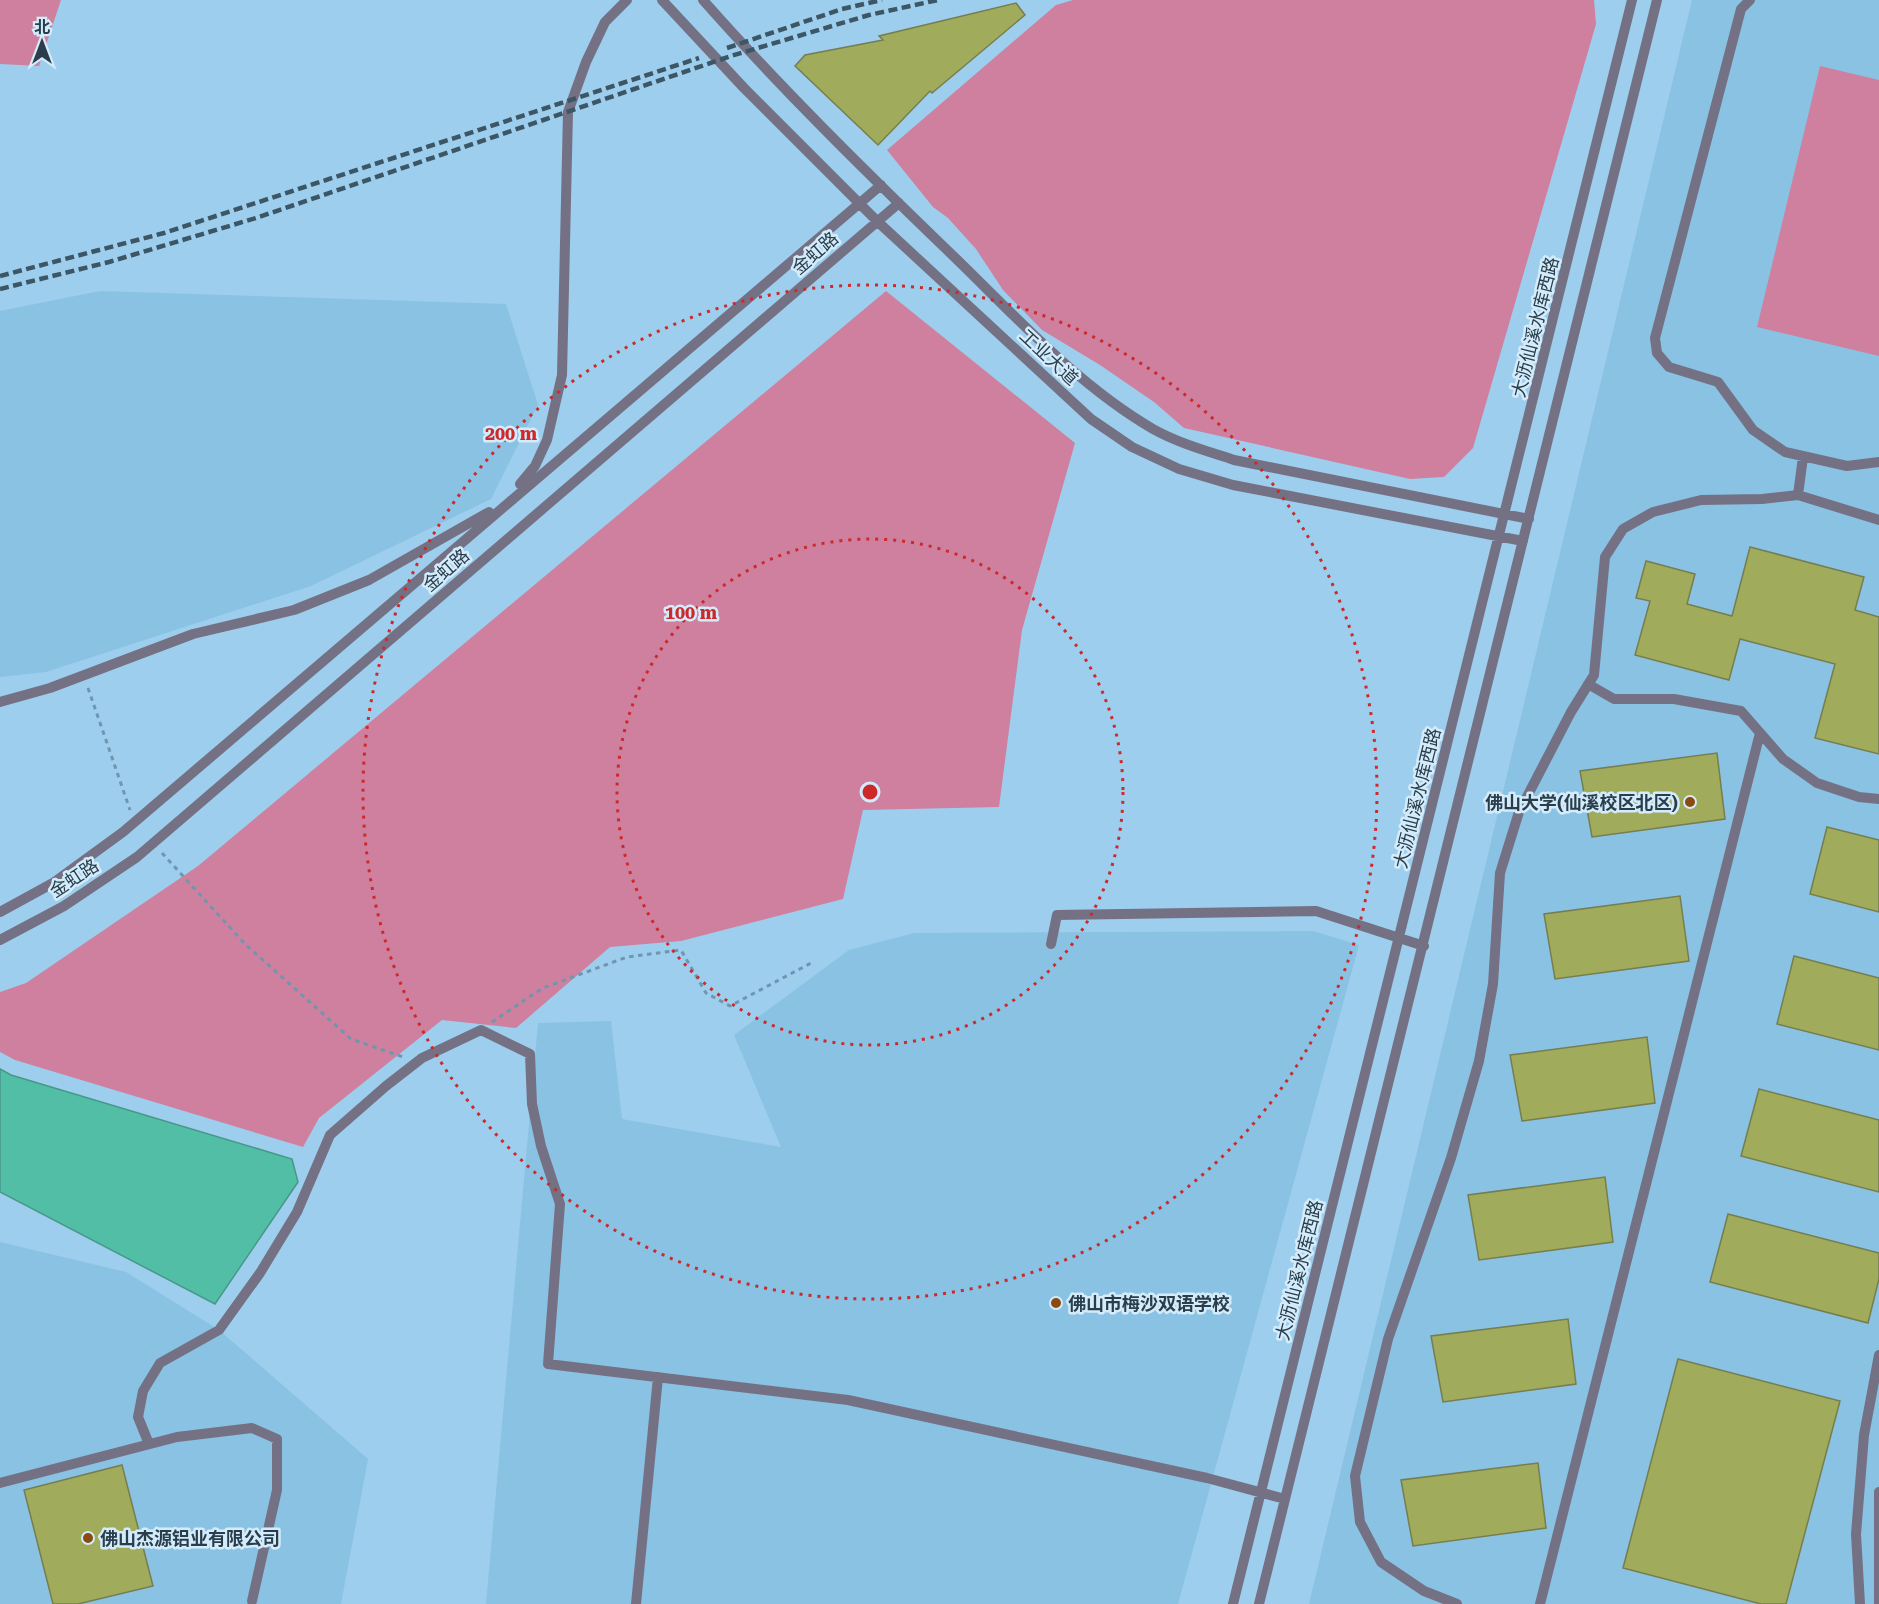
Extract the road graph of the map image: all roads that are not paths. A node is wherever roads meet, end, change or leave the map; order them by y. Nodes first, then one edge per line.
1 (627, 0) edge
2 (662, 0) edge
3 (702, 0) edge
4 (1632, 0) edge
5 (1657, 0) edge
6 (1750, 0) edge
7 (881, 185) junction
8 (860, 202) junction
9 (899, 203) junction
10 (878, 222) junction
11 (1803, 457) junction
12 (1879, 462) edge
13 (1798, 495) junction
14 (1506, 514) junction
15 (1529, 519) junction
16 (1879, 520) edge
17 (1499, 537) junction
18 (1523, 542) junction
19 (1588, 684) junction
20 (0, 702) edge
21 (1760, 733) junction
22 (1879, 799) edge
23 (0, 912) edge
24 (1399, 939) junction
25 (0, 940) edge
26 (1051, 944) dead end
27 (1424, 946) junction
28 (1879, 1355) edge
29 (658, 1377) junction
30 (149, 1444) junction
31 (0, 1483) edge
32 (1260, 1492) junction
33 (1879, 1492) edge
34 (1285, 1499) junction
35 (252, 1601) dead end
36 (636, 1604) edge
37 (1233, 1604) edge
38 (1259, 1604) edge
39 (1457, 1604) edge
40 (1540, 1604) edge
41 (1860, 1604) edge
42 (1879, 1604) edge

1 - 20 street
2 - 8 street, 工业大道
3 - 7 street, 工业大道
4 - 14 street, 大沥仙溪水库西路
5 - 15 street
6 - 11 street
7 - 8 street, 金虹路
7 - 9 street, 工业大道
8 - 10 street, 工业大道
8 - 23 street, 金虹路
9 - 10 street, 金虹路
9 - 14 street, 工业大道
10 - 17 street, 工业大道
10 - 25 street, 金虹路
11 - 12 street
11 - 13 street
13 - 16 street
13 - 19 street
14 - 15 street, 工业大道
14 - 17 street, 大沥仙溪水库西路
15 - 18 street
17 - 18 street, 工业大道
17 - 24 street, 大沥仙溪水库西路
18 - 27 street
19 - 21 street
19 - 39 street
21 - 22 street
21 - 40 street
24 - 26 street
24 - 27 street
24 - 32 street, 大沥仙溪水库西路
27 - 34 street
28 - 41 street
29 - 30 street
29 - 32 street
29 - 36 street
30 - 31 street
30 - 35 street
32 - 34 street
32 - 37 street, 大沥仙溪水库西路
33 - 42 street
34 - 38 street

